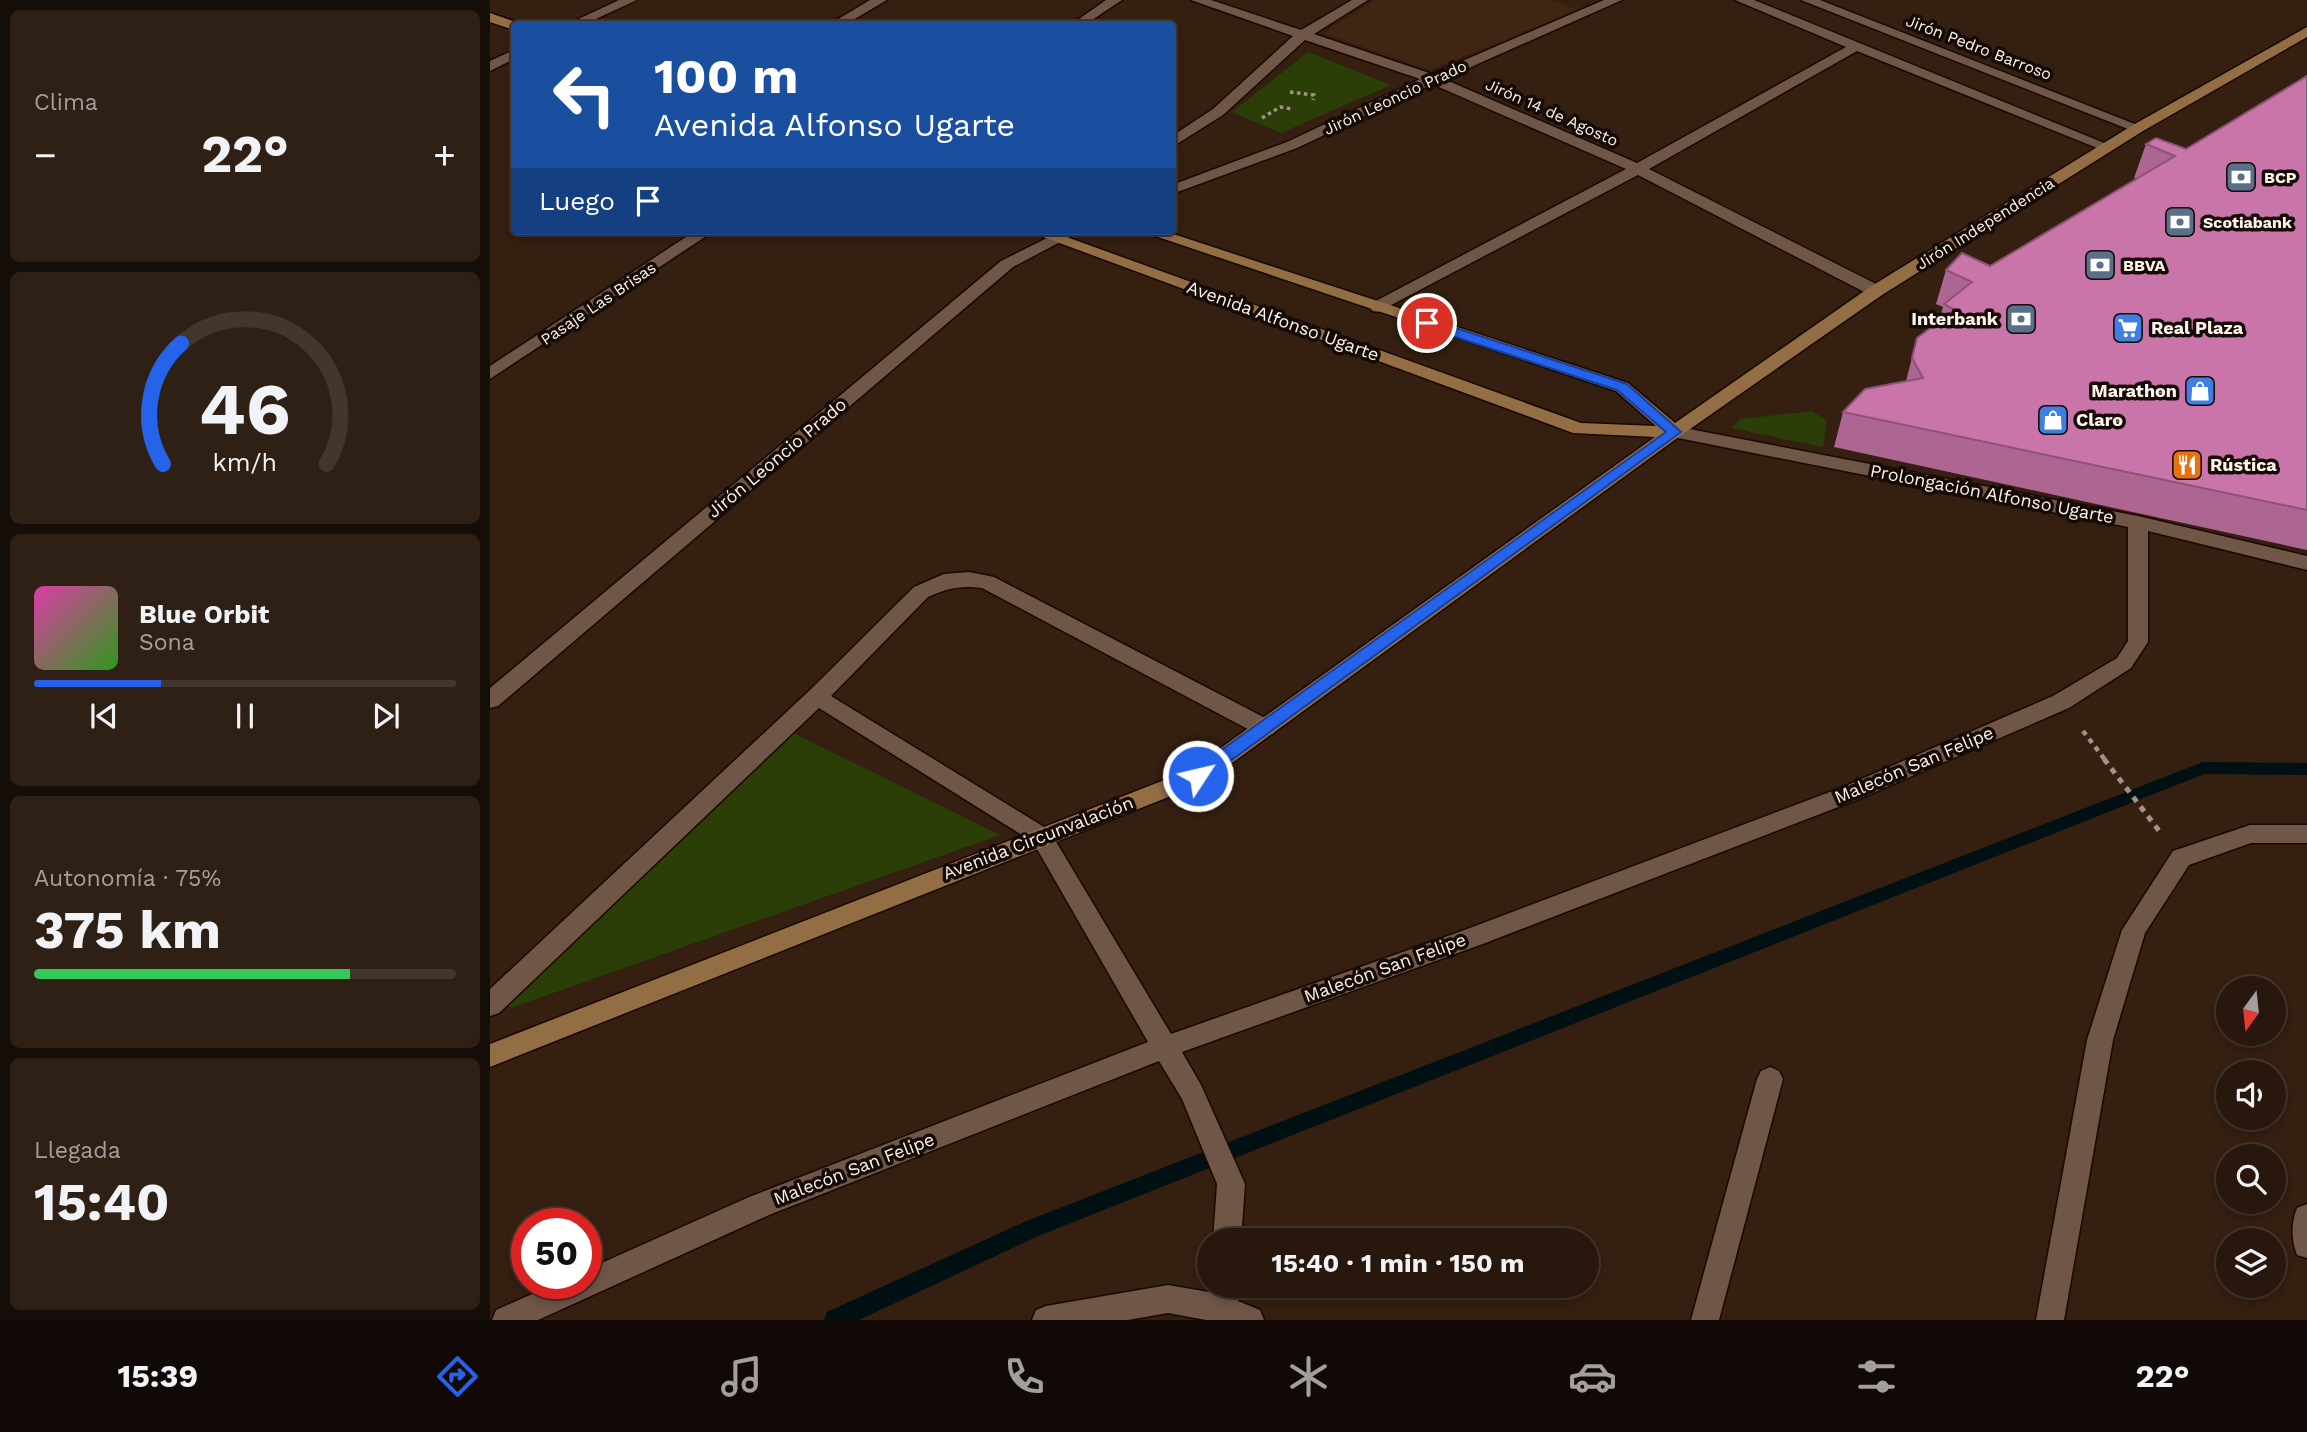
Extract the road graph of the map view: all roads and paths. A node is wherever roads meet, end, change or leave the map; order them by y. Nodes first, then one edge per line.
1 (630, 0) edge
2 (880, 0) edge
3 (1115, 0) edge
4 (1198, 0) edge
5 (1361, 0) edge
6 (1615, 0) edge
7 (1742, 0) edge
8 (1808, 0) edge
9 (490, 17) edge
10 (582, 21) edge
11 (842, 21) edge
12 (1083, 21) edge
13 (511, 25) edge
14 (2307, 31) edge
15 (1303, 35) junction
16 (1857, 46) junction
17 (511, 56) edge
18 (490, 67) edge
19 (1432, 78) junction
20 (1281, 93) dead end
21 (1277, 102) dead end
22 (1280, 107) junction
23 (1311, 107) dead end
24 (1302, 108) dead end
25 (1260, 120) dead end
26 (2138, 128) junction
27 (1176, 140) edge
28 (2107, 147) junction
29 (1638, 169) junction
30 (1176, 188) edge
31 (700, 235) edge
32 (1065, 235) edge
33 (1160, 235) edge
34 (1876, 291) junction
35 (1378, 307) junction
36 (490, 374) edge
37 (1674, 432) junction
38 (2138, 522) junction
39 (2307, 563) edge
40 (817, 697) junction
41 (490, 700) edge
42 (2061, 702) junction
43 (1265, 728) junction
44 (2307, 834) edge
45 (1041, 836) junction
46 (2181, 858) junction
47 (490, 1005) edge
48 (1165, 1047) junction
49 (490, 1056) edge
50 (1770, 1079) dead end
51 (2307, 1217) edge
52 (1228, 1228) edge
53 (2307, 1245) edge
54 (1197, 1298) edge
55 (1225, 1298) edge
56 (506, 1320) edge
57 (1046, 1320) edge
58 (1250, 1320) edge
59 (1705, 1320) edge
60 (2050, 1320) edge

1 - 10 street
2 - 11 street
3 - 12 street
4 - 15 street, Jirón 14 de Agosto
5 - 15 street
6 - 19 street, Jirón Leoncio Prado
7 - 16 street
8 - 26 street, Jirón Pedro Barroso
9 - 13 main road
14 - 26 main road, Jirón Independencia
15 - 19 street, Jirón 14 de Agosto
15 - 27 street
16 - 28 street
16 - 29 street
17 - 18 street
19 - 29 street, Jirón 14 de Agosto
19 - 30 street, Jirón Leoncio Prado
20 - 23 path
21 - 22 path
22 - 24 path
22 - 25 path
26 - 28 main road, Jirón Independencia
28 - 34 main road, Jirón Independencia
29 - 34 street, Jirón 14 de Agosto
29 - 35 street
31 - 36 street, Pasaje Las Brisas
32 - 37 main road, Avenida Alfonso Ugarte
32 - 41 street, Jirón Leoncio Prado
33 - 35 main road
34 - 37 main road, Jirón Independencia
35 - 37 main road
37 - 38 street, Prolongación Alfonso Ugarte
37 - 43 main road, Avenida Circunvalación
38 - 39 street, Prolongación Alfonso Ugarte
38 - 42 street, Malecón San Felipe
40 - 43 street
40 - 45 street
40 - 47 street
42 - 46 path
42 - 48 street, Malecón San Felipe
43 - 45 main road, Avenida Circunvalación
44 - 46 street
45 - 48 street
45 - 49 main road, Avenida Circunvalación
46 - 60 street
48 - 52 street
48 - 56 street, Malecón San Felipe
50 - 59 street
51 - 53 street
54 - 57 street
55 - 58 street

